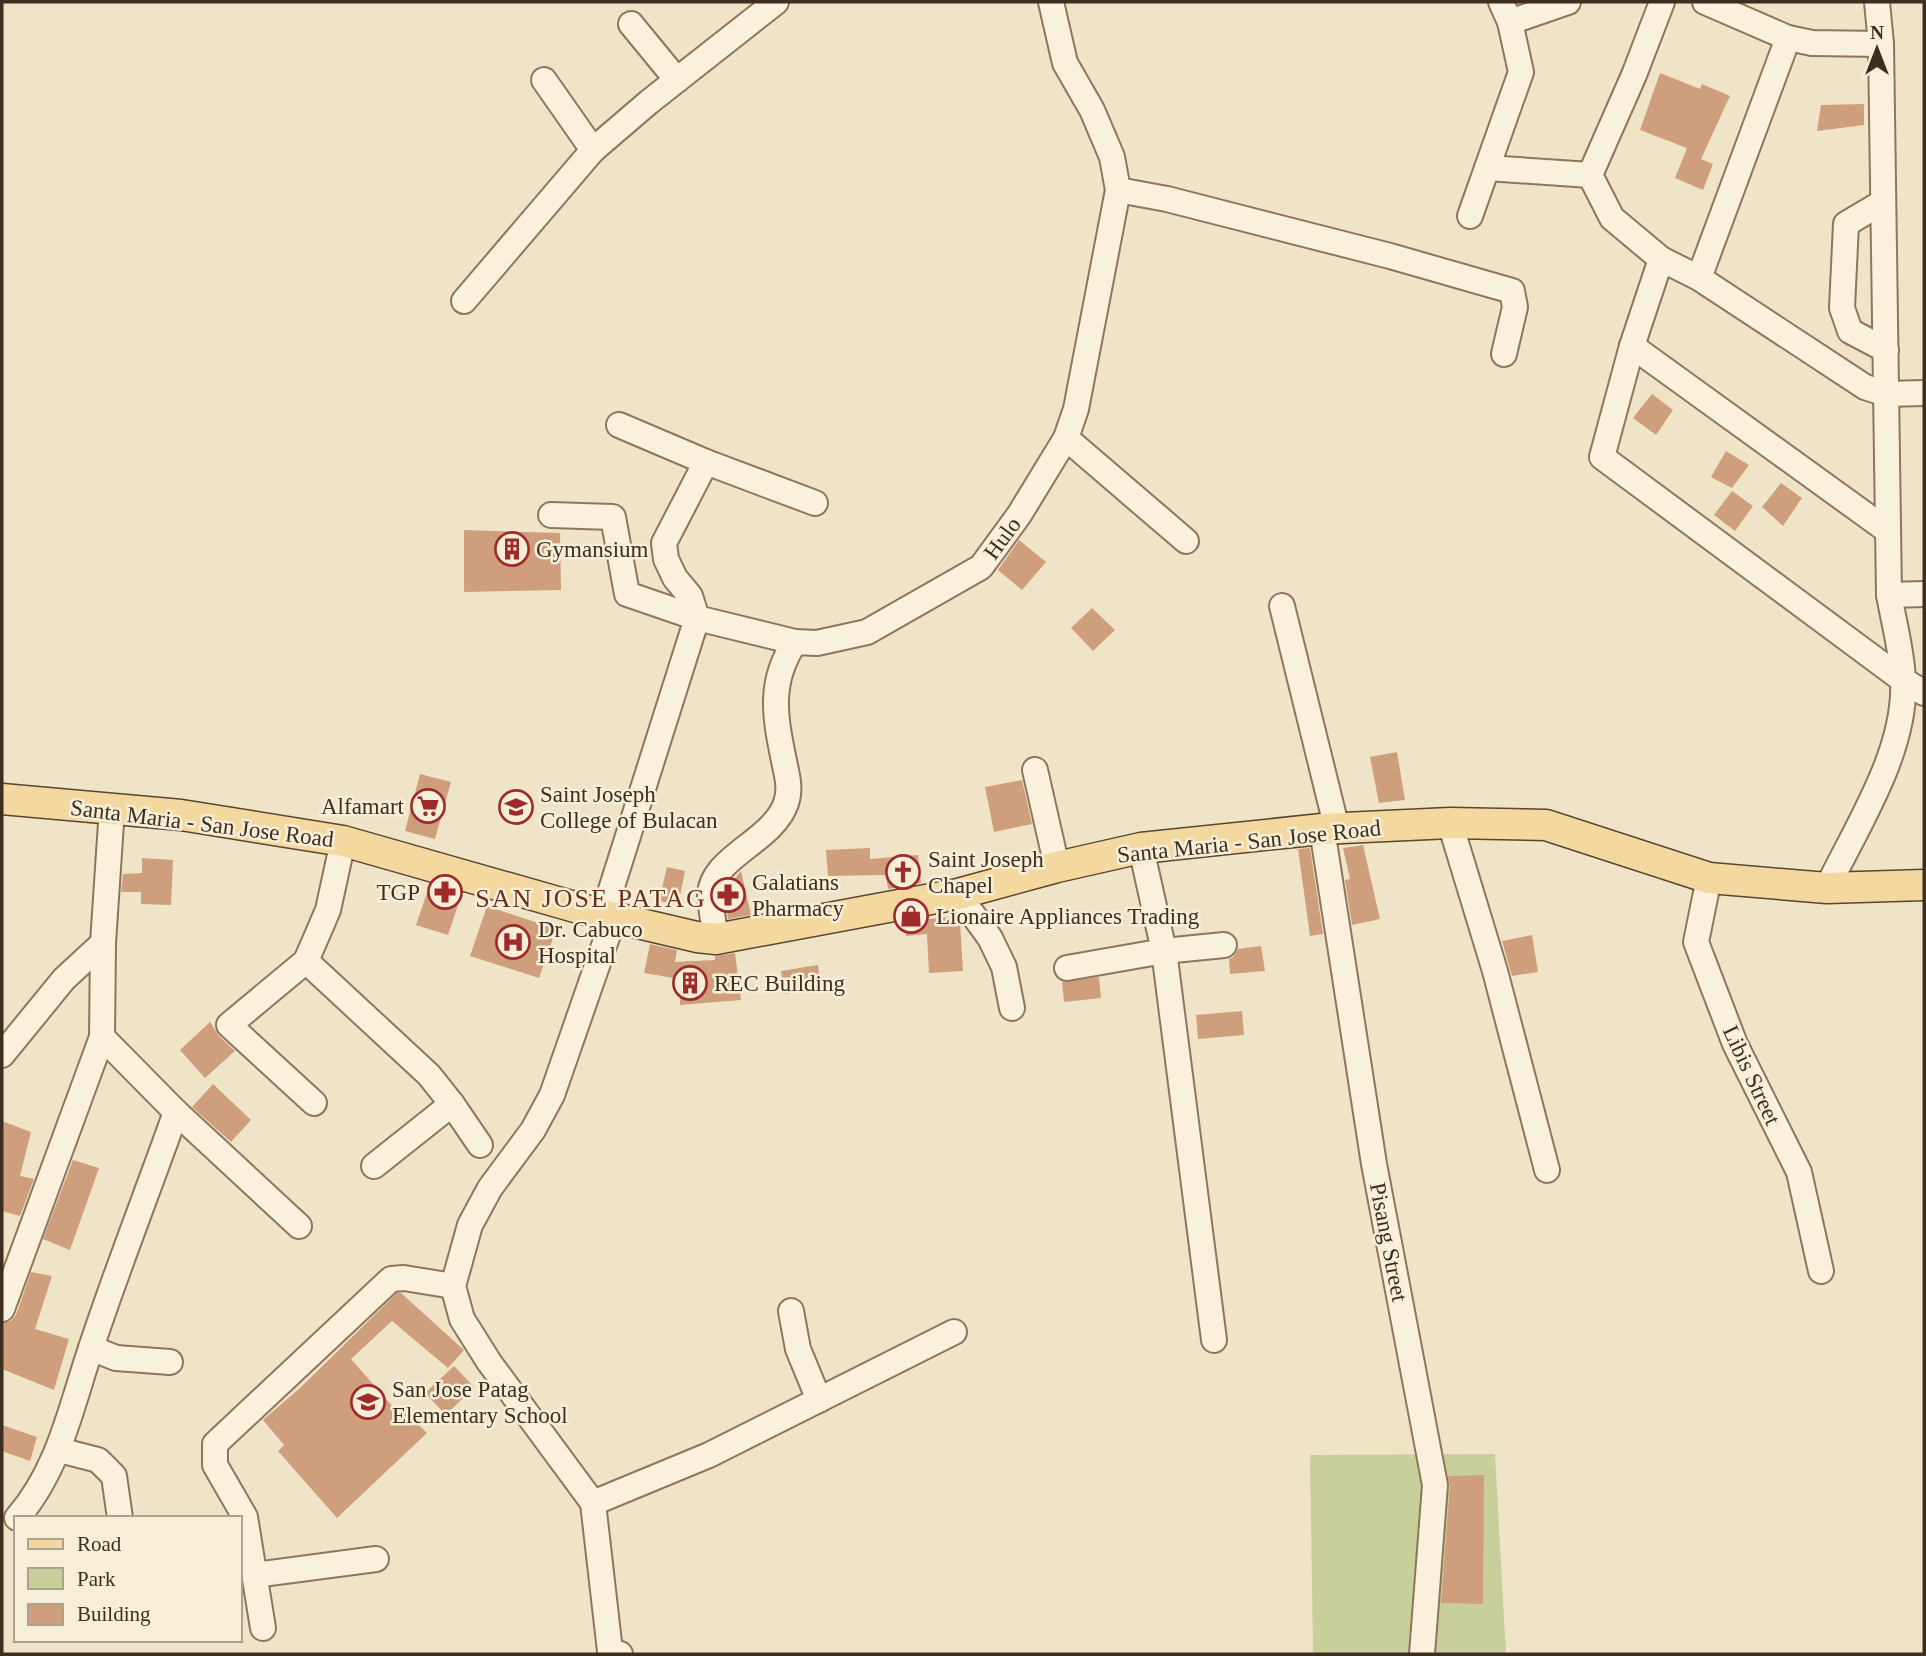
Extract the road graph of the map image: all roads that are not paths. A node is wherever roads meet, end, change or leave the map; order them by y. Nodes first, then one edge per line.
1 (776, 2) edge
2 (1051, 2) edge
3 (1568, 2) edge
4 (1662, 2) edge
5 (1704, 2) edge
6 (1877, 2) edge
7 (1505, 12) edge
8 (631, 24) dead end
9 (1788, 38) junction
10 (1881, 44) junction
11 (544, 80) dead end
12 (677, 80) junction
13 (593, 150) junction
14 (1487, 168) junction
15 (1590, 175) junction
16 (1118, 190) junction
17 (1883, 202) junction
18 (1470, 216) dead end
19 (1661, 259) junction
20 (1699, 278) junction
21 (464, 301) dead end
22 (1632, 346) junction
23 (1886, 350) junction
24 (1504, 354) dead end
25 (1924, 393) edge
26 (1886, 394) junction
27 (619, 425) dead end
28 (1066, 438) junction
29 (706, 463) junction
30 (815, 503) dead end
31 (551, 515) dead end
32 (1888, 531) junction
33 (1186, 541) dead end
34 (1924, 594) edge
35 (1889, 595) junction
36 (1282, 606) dead end
37 (697, 618) junction
38 (795, 642) junction
39 (1914, 687) edge
40 (1035, 770) dead end
41 (2, 799) edge
42 (112, 808) junction
43 (1451, 823) junction
44 (1329, 829) junction
45 (343, 841) junction
46 (1141, 848) junction
47 (1057, 867) junction
48 (1709, 878) junction
49 (1924, 885) edge
50 (1827, 888) junction
51 (958, 894) junction
52 (608, 916) junction
53 (716, 939) junction
54 (103, 943) junction
55 (1224, 945) dead end
56 (1164, 951) junction
57 (306, 961) junction
58 (1067, 968) dead end
59 (1012, 1007) dead end
60 (102, 1037) junction
61 (2, 1055) edge
62 (314, 1103) dead end
63 (452, 1104) junction
64 (176, 1112) junction
65 (480, 1145) dead end
66 (374, 1166) dead end
67 (1547, 1170) dead end
68 (299, 1226) dead end
69 (1821, 1271) dead end
70 (453, 1286) junction
71 (2, 1309) edge
72 (790, 1311) dead end
73 (954, 1332) dead end
74 (1214, 1340) dead end
75 (90, 1348) junction
76 (170, 1363) dead end
77 (819, 1400) junction
78 (59, 1450) junction
79 (593, 1503) junction
80 (18, 1516) edge
81 (120, 1516) edge
82 (376, 1559) dead end
83 (254, 1575) junction
84 (263, 1628) dead end
85 (620, 1654) edge
86 (1422, 1654) edge

1 - 12 street
2 - 16 street, Hulo
3 - 7 street
4 - 15 street
5 - 9 street
6 - 10 street
7 - 14 street
8 - 12 street
9 - 10 street
9 - 20 street
10 - 17 street
11 - 13 street
12 - 13 street
13 - 21 street
14 - 15 street
14 - 18 street
15 - 19 street
16 - 24 street
16 - 28 street, Hulo
17 - 23 street
17 - 23 street
19 - 20 street
19 - 22 street
20 - 26 street
22 - 32 street
22 - 39 street
23 - 26 street
25 - 26 street
26 - 32 street
27 - 29 street
28 - 33 street
28 - 38 street, Hulo
29 - 30 street
29 - 37 street
31 - 37 street, Hulo
32 - 35 street
34 - 35 street
35 - 39 street
36 - 44 street, Pisang Street
37 - 38 street, Hulo
37 - 52 street
38 - 53 street
39 - 50 street
40 - 47 street
41 - 42 main road, Santa Maria - San Jose Road
42 - 45 main road, Santa Maria - San Jose Road
42 - 54 street
43 - 44 main road, Santa Maria - San Jose Road
43 - 48 main road, Santa Maria - San Jose Road
43 - 67 street
44 - 46 main road, Santa Maria - San Jose Road
44 - 86 street, Pisang Street
45 - 52 main road, Santa Maria - San Jose Road
45 - 57 street
46 - 47 main road, Santa Maria - San Jose Road
46 - 56 street
47 - 51 main road, Santa Maria - San Jose Road
48 - 50 main road, Santa Maria - San Jose Road
48 - 69 street, Libis Street
49 - 50 main road, Santa Maria - San Jose Road
51 - 53 main road, Santa Maria - San Jose Road
51 - 59 street
52 - 53 main road, Santa Maria - San Jose Road
52 - 70 street
54 - 60 street
54 - 61 street
55 - 56 street
56 - 58 street
56 - 74 street
57 - 62 street
57 - 63 street
60 - 64 street
60 - 71 street
63 - 65 street
63 - 66 street
64 - 68 street
64 - 75 street
70 - 79 street
70 - 83 street
72 - 77 street
73 - 77 street
75 - 76 street
75 - 78 street
77 - 79 street
78 - 80 street
78 - 81 street
79 - 85 street
82 - 83 street
83 - 84 street

